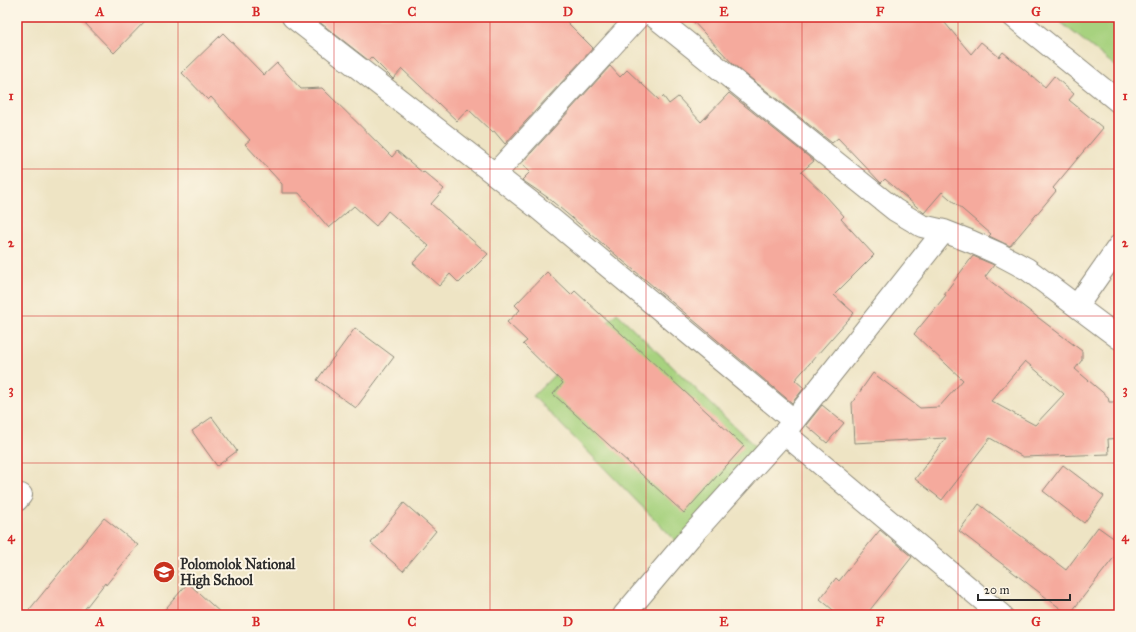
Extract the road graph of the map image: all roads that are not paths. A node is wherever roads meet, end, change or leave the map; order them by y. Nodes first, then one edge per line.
1 (293, 17) edge
2 (638, 17) edge
3 (656, 17) edge
4 (1014, 17) edge
5 (1119, 102) edge
6 (495, 174) junction
7 (944, 231) junction
8 (1119, 246) edge
9 (1077, 306) junction
10 (1119, 338) edge
11 (789, 426) junction
12 (624, 615) edge
13 (1001, 615) edge

1 - 6 street
2 - 6 street
3 - 7 street
4 - 5 street
6 - 11 street
7 - 9 street
7 - 11 street
8 - 9 street
9 - 10 street
11 - 12 street
11 - 13 street

